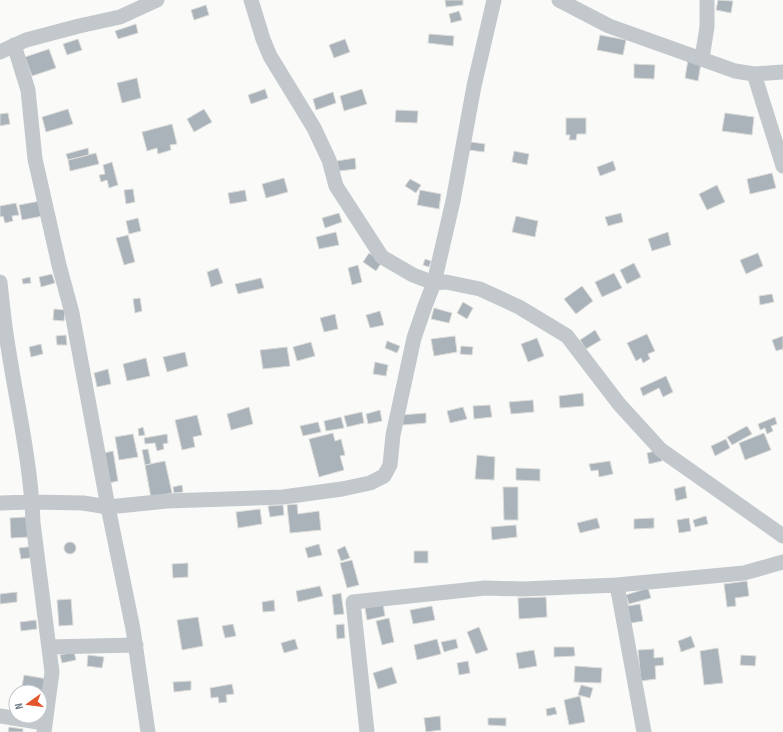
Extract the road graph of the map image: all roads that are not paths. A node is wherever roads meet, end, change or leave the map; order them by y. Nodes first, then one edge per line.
1 (157, 0) edge
2 (251, 0) edge
3 (494, 0) edge
4 (559, 0) edge
5 (707, 0) edge
6 (14, 45) junction
7 (0, 52) edge
8 (702, 58) junction
9 (783, 72) edge
10 (754, 74) junction
11 (783, 166) edge
12 (0, 282) edge
13 (434, 283) junction
14 (32, 502) junction
15 (0, 503) edge
16 (108, 507) junction
17 (783, 536) edge
18 (783, 562) edge
19 (617, 586) junction
20 (136, 645) junction
21 (49, 647) junction
22 (0, 716) edge
23 (44, 727) edge
24 (148, 732) edge
25 (367, 732) edge
26 (644, 732) edge

1 - 6 street
2 - 13 street
3 - 13 street
4 - 8 street
5 - 8 street
6 - 7 street
6 - 16 street
8 - 10 street
9 - 10 street
10 - 11 street
12 - 14 street
13 - 16 street
13 - 17 street
14 - 15 street
14 - 16 street
14 - 21 street
16 - 20 street
18 - 19 street
19 - 25 street
19 - 26 street
20 - 21 street
20 - 24 street
21 - 23 street
22 - 23 street

